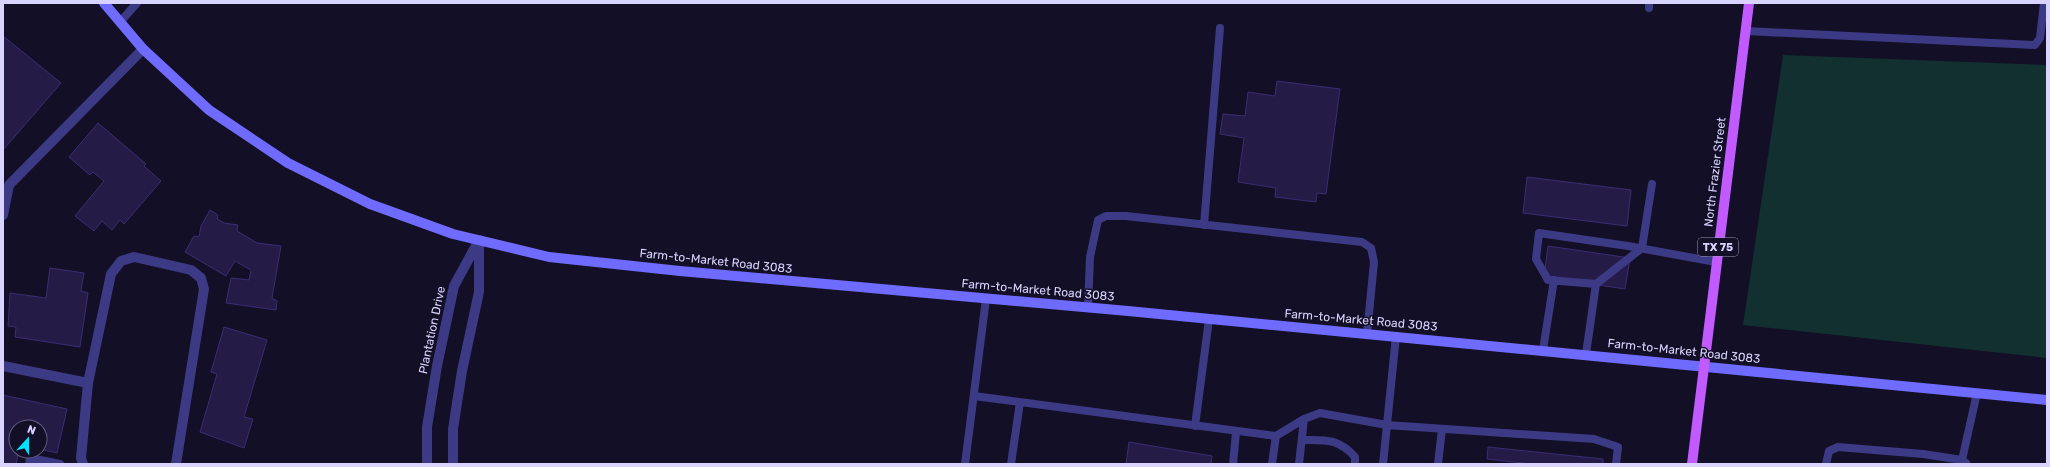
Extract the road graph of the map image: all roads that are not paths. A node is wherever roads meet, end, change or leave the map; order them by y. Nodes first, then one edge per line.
1 (104, 3) edge
2 (137, 3) edge
3 (1749, 3) edge
4 (2044, 3) edge
5 (120, 22) junction
6 (1220, 28) dead end
7 (1746, 31) junction
8 (143, 49) junction
9 (6, 183) edge
10 (1652, 184) dead end
11 (3, 215) edge
12 (1204, 225) junction
13 (479, 240) junction
14 (1642, 248) junction
15 (1716, 262) junction
16 (1554, 280) junction
17 (1596, 284) junction
18 (986, 299) junction
19 (1088, 308) junction
20 (1208, 319) junction
21 (1367, 334) junction
22 (1396, 336) junction
23 (1543, 350) junction
24 (1586, 354) junction
25 (3, 366) edge
26 (1703, 366) junction
27 (88, 383) junction
28 (1977, 393) junction
29 (974, 396) junction
30 (2047, 400) edge
31 (1020, 402) junction
32 (1304, 419) junction
33 (1387, 425) junction
34 (1195, 426) junction
35 (1442, 429) junction
36 (1236, 432) junction
37 (1276, 436) junction
38 (1302, 440) junction
39 (1963, 463) edge
40 (29, 464) edge
41 (60, 464) edge
42 (83, 464) edge
43 (176, 464) edge
44 (427, 464) edge
45 (453, 464) edge
46 (965, 464) edge
47 (1012, 464) edge
48 (1233, 464) edge
49 (1272, 464) edge
50 (1299, 464) edge
51 (1355, 464) edge
52 (1383, 464) edge
53 (1438, 464) edge
54 (1616, 464) edge
55 (1692, 464) edge
56 (1826, 464) edge

1 - 5 main road, Farm-to-Market Road 3083
2 - 5 lane
3 - 7 main road, North Frazier Street / TX 75
4 - 7 lane
5 - 8 main road, Farm-to-Market Road 3083
6 - 12 lane
7 - 15 main road, North Frazier Street / TX 75
8 - 9 street
8 - 13 main road, Farm-to-Market Road 3083
9 - 11 street
10 - 14 lane
12 - 19 lane
12 - 21 lane
13 - 18 main road, Farm-to-Market Road 3083
13 - 44 street, Plantation Drive
13 - 45 street
14 - 15 lane
14 - 16 lane
14 - 17 lane
15 - 26 main road, North Frazier Street / TX 75
16 - 17 lane
16 - 23 lane
17 - 24 lane
18 - 19 main road, Farm-to-Market Road 3083
18 - 29 lane
19 - 20 main road, Farm-to-Market Road 3083
20 - 21 main road, Farm-to-Market Road 3083
20 - 34 lane
21 - 22 main road, Farm-to-Market Road 3083
22 - 23 main road, Farm-to-Market Road 3083
22 - 33 lane
23 - 24 main road, Farm-to-Market Road 3083
24 - 26 main road, Farm-to-Market Road 3083
25 - 27 street
26 - 28 main road, Farm-to-Market Road 3083
26 - 55 main road, North Frazier Street / TX 75
27 - 42 street
27 - 43 street
28 - 30 main road, Farm-to-Market Road 3083
28 - 39 lane
29 - 31 lane
29 - 46 lane
31 - 34 lane
31 - 47 lane
32 - 33 lane
32 - 37 lane
32 - 38 lane
33 - 35 lane
33 - 52 lane
34 - 36 lane
35 - 53 lane
35 - 54 lane
36 - 37 lane
36 - 48 lane
37 - 49 lane
38 - 50 lane
38 - 51 lane
39 - 56 lane
40 - 41 lane

